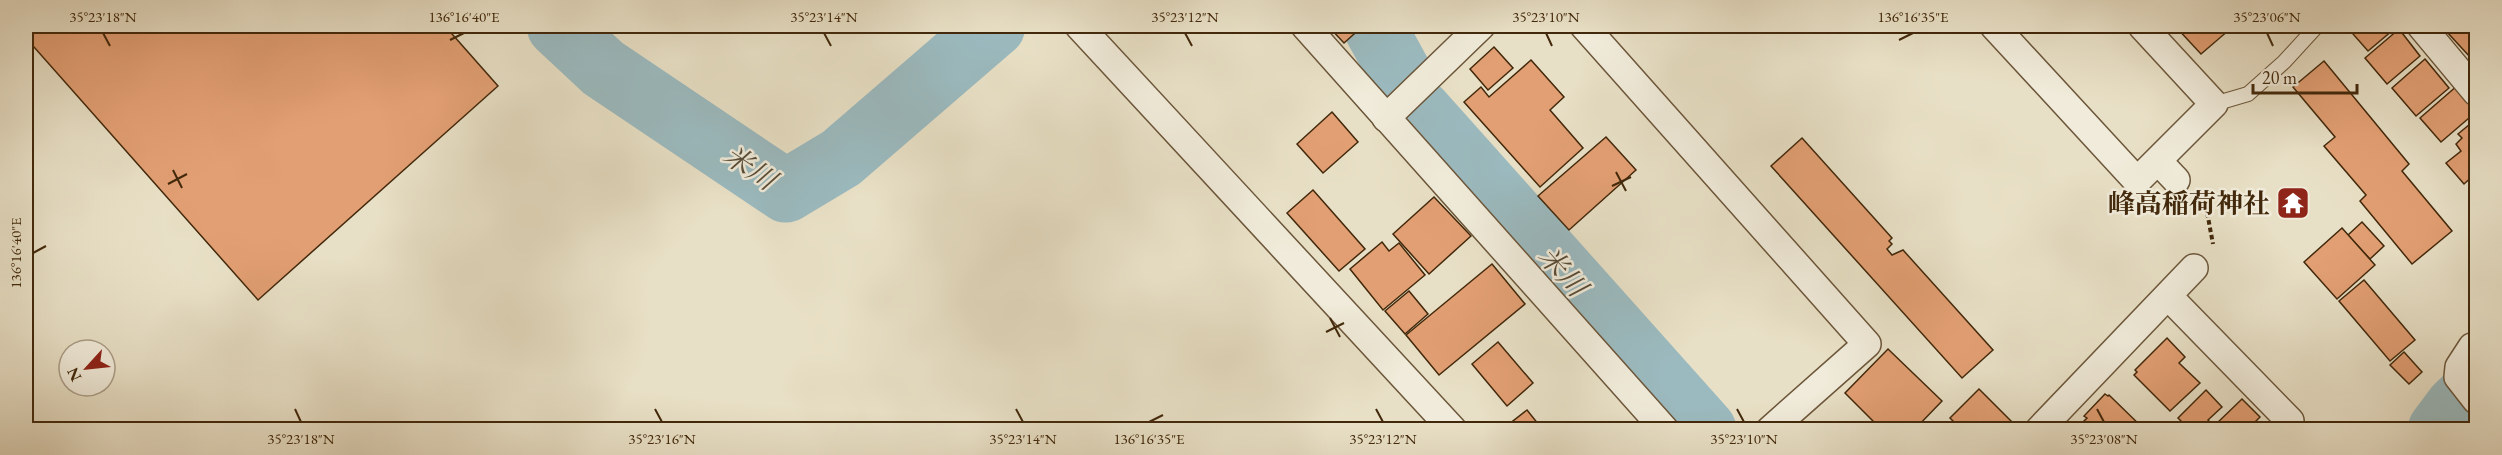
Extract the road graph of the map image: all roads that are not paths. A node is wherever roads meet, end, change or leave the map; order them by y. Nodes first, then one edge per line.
1 (1078, 26) edge
2 (1305, 26) edge
3 (1481, 26) edge
4 (1584, 26) edge
5 (1994, 26) edge
6 (2142, 26) edge
7 (2317, 26) edge
8 (2421, 26) edge
9 (2476, 92) edge
10 (2214, 104) junction
11 (1386, 118) junction
12 (2194, 268) road end
13 (2169, 297) junction
14 (2472, 347) dead end
15 (2469, 390) edge
16 (1453, 429) edge
17 (1665, 429) edge
18 (1770, 429) edge
19 (2039, 429) edge
20 (2282, 429) edge

1 - 16 street
2 - 11 street
3 - 11 street
4 - 18 street
5 - 10 street
6 - 10 street
7 - 10 lane
8 - 9 street
11 - 17 street
12 - 13 street
13 - 19 street
13 - 20 street
14 - 15 street

